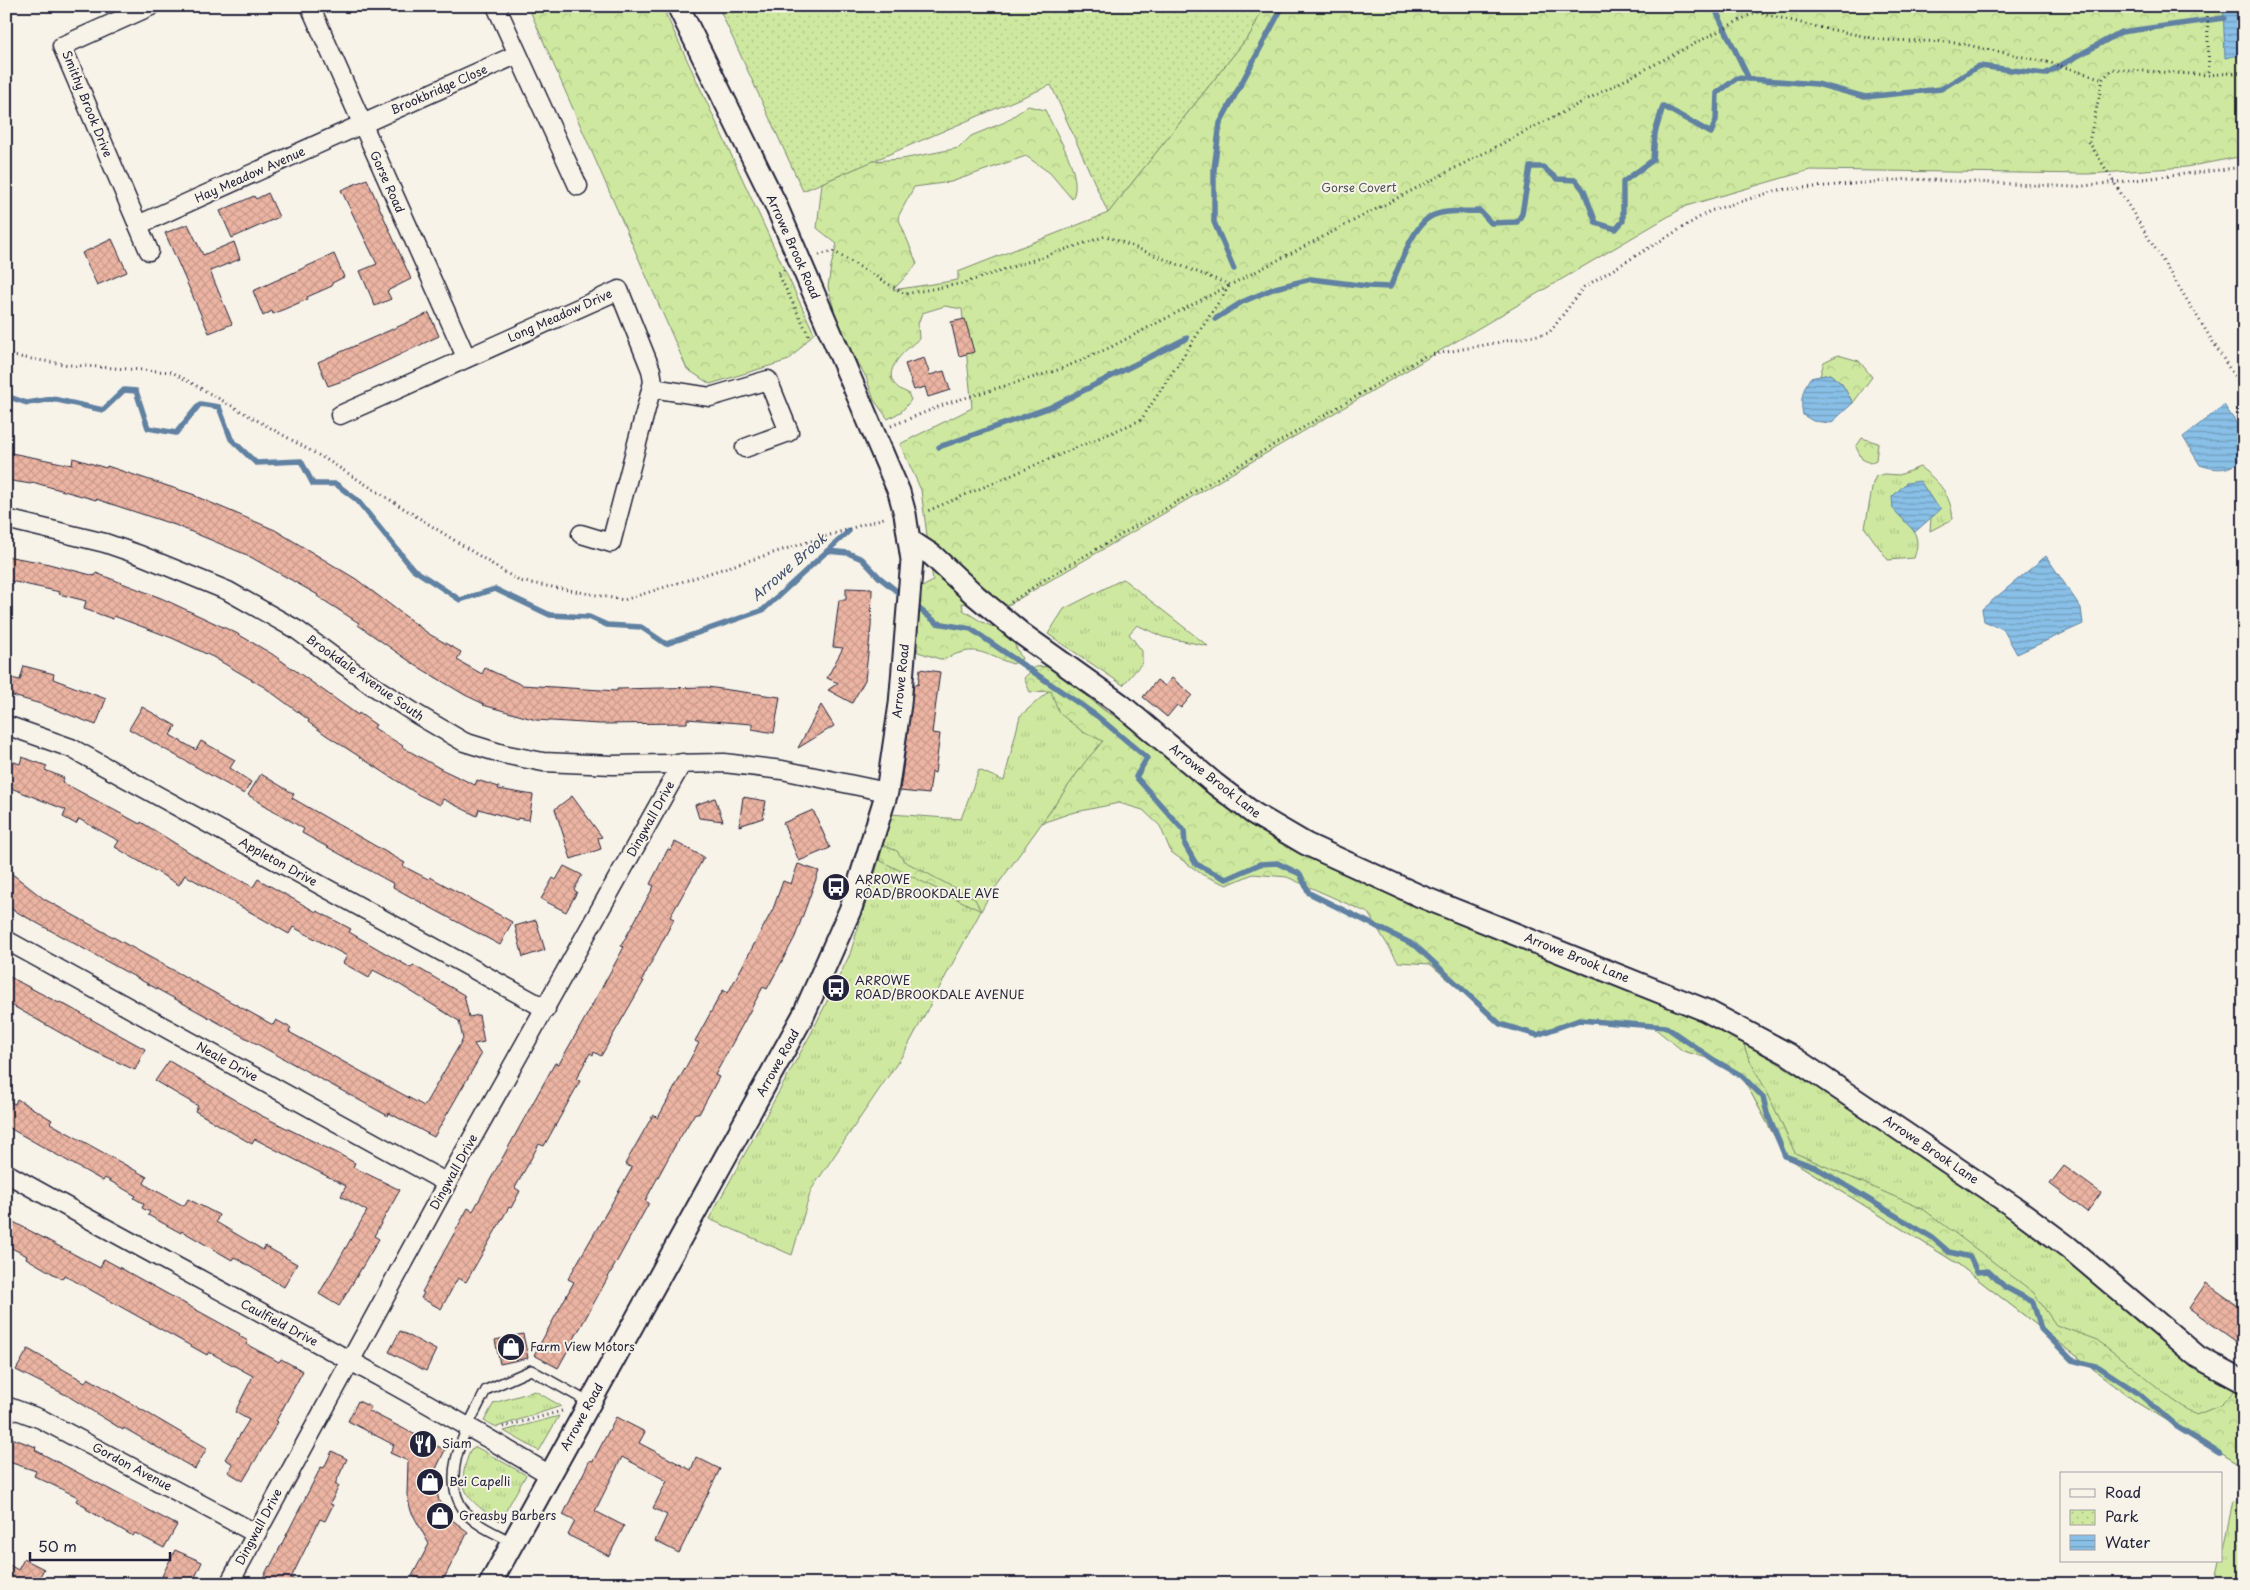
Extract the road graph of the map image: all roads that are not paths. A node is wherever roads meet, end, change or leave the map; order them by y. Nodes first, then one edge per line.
1 (151, 6) edge
2 (310, 6) edge
3 (496, 6) edge
4 (678, 6) edge
5 (516, 55) junction
6 (362, 125) junction
7 (578, 186) dead end
8 (138, 224) junction
9 (149, 252) dead end
10 (466, 357) junction
11 (652, 388) junction
12 (340, 415) dead end
13 (745, 448) dead end
14 (892, 500) joint
15 (6, 519) edge
16 (907, 530) junction
17 (581, 534) dead end
18 (6, 725) edge
19 (682, 762) junction
20 (887, 792) junction
21 (6, 940) edge
22 (546, 1009) junction
23 (6, 1173) edge
24 (447, 1183) junction
25 (350, 1361) junction
26 (2244, 1382) edge
27 (590, 1403) junction
28 (6, 1406) edge
29 (475, 1430) junction
30 (550, 1475) junction
31 (255, 1533) junction
32 (512, 1542) junction
33 (229, 1584) edge
34 (490, 1584) edge

1 - 8 street, Smithy Brook Drive
2 - 6 street, Gorse Road
3 - 5 street
4 - 14 street, Arrowe Brook Road
5 - 6 street, Brookbridge Close
5 - 7 street
6 - 8 street, Hay Meadow Avenue
6 - 10 street, Gorse Road
8 - 9 street, Smithy Brook Drive
10 - 11 street, Long Meadow Drive
10 - 12 street, Long Meadow Drive
11 - 13 street
11 - 17 street, Long Meadow Drive
14 - 16 street, Arrowe Road
15 - 19 street, Brookdale Avenue South
16 - 20 street, Arrowe Road
16 - 26 street, Arrowe Brook Lane
18 - 22 street, Appleton Drive
19 - 20 street, Brookdale Avenue South
19 - 22 street, Dingwall Drive
20 - 27 street, Arrowe Road
21 - 24 street, Neale Drive
22 - 24 street, Dingwall Drive
23 - 25 street, Caulfield Drive
24 - 25 street, Dingwall Drive
25 - 29 street, Caulfield Drive
25 - 31 street, Dingwall Drive
27 - 29 lane
27 - 30 street, Arrowe Road
28 - 31 street, Gordon Avenue
29 - 30 street, Caulfield Drive
29 - 32 lane
30 - 32 street, Arrowe Road
31 - 33 street, Dingwall Drive
32 - 34 street, Arrowe Road

